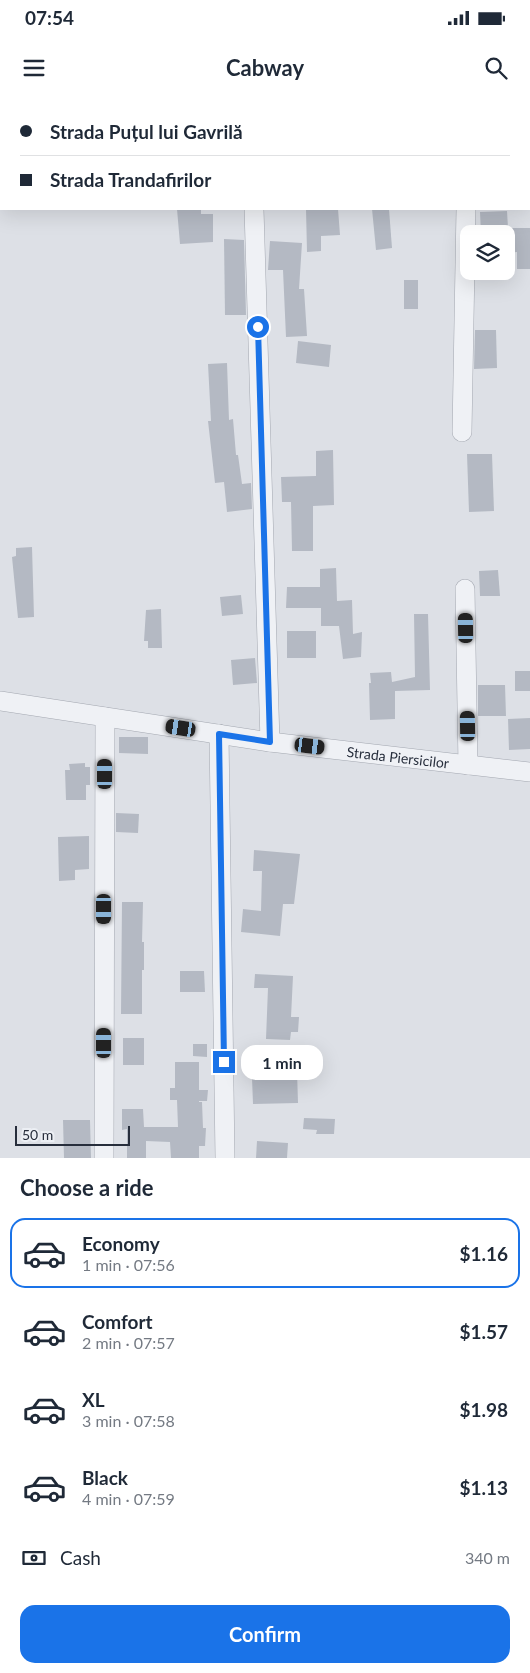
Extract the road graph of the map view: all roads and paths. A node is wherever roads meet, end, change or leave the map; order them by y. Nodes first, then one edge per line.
1 (254, 210) edge
2 (466, 210) edge
3 (462, 432) dead end
4 (465, 589) dead end
5 (0, 701) edge
6 (105, 717) junction
7 (219, 734) junction
8 (270, 742) junction
9 (468, 765) junction
10 (530, 772) edge
11 (104, 1158) edge
12 (225, 1158) edge

1 - 8 street
2 - 3 street
4 - 9 street
5 - 6 street, Strada Piersicilor
6 - 7 street, Strada Piersicilor
6 - 11 street
7 - 8 street, Strada Piersicilor
7 - 12 street
8 - 9 street, Strada Piersicilor
9 - 10 street, Strada Piersicilor

